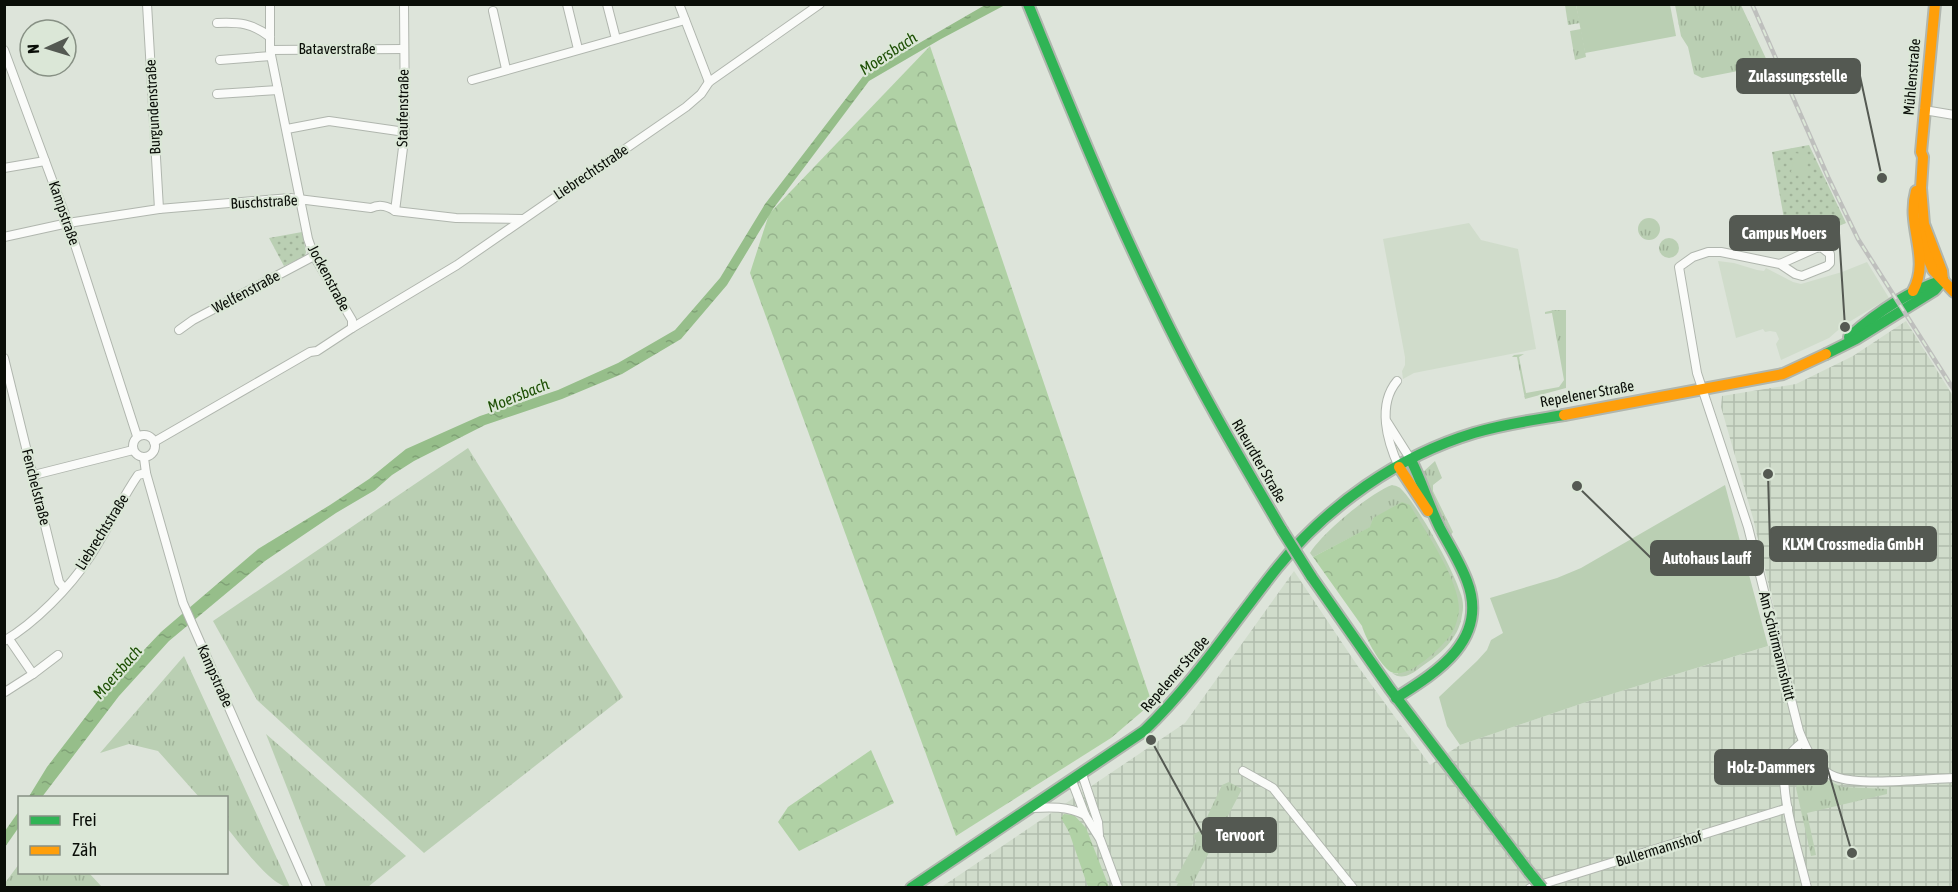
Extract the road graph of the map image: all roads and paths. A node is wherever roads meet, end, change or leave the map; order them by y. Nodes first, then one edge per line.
1 (147, 4) edge
2 (270, 4) edge
3 (404, 4) edge
4 (567, 4) edge
5 (607, 4) edge
6 (679, 4) edge
7 (820, 4) edge
8 (1028, 4) edge
9 (1935, 4) edge
10 (494, 11) dead end
11 (685, 20) junction
12 (217, 22) dead end
13 (270, 37) junction
14 (616, 39) junction
15 (404, 49) junction
16 (578, 49) junction
17 (4, 50) edge
18 (270, 53) junction
19 (220, 60) dead end
20 (506, 69) junction
21 (472, 80) dead end
22 (709, 82) junction
23 (278, 90) junction
24 (217, 94) dead end
25 (1924, 110) junction
26 (1953, 115) edge
27 (287, 129) junction
28 (405, 132) junction
29 (1921, 152) junction
30 (45, 161) junction
31 (4, 168) edge
32 (1916, 191) junction
33 (299, 199) junction
34 (159, 209) junction
35 (395, 211) junction
36 (523, 219) junction
37 (68, 223) junction
38 (4, 237) edge
39 (314, 256) junction
40 (1780, 264) junction
41 (1942, 280) junction
42 (1953, 292) edge
43 (1908, 297) junction
44 (352, 326) junction
45 (179, 330) dead end
46 (1839, 346) junction
47 (4, 358) edge
48 (1397, 381) dead end
49 (8, 386) edge
50 (1703, 389) junction
51 (1386, 421) junction
52 (137, 436) junction
53 (154, 442) junction
54 (133, 450) junction
55 (144, 458) junction
56 (1411, 460) junction
57 (1399, 467) junction
58 (146, 473) junction
59 (34, 475) junction
60 (1439, 525) junction
61 (64, 588) junction
62 (7, 640) edge
63 (58, 656) dead end
64 (33, 674) junction
65 (5, 692) edge
66 (1396, 698) junction
67 (1803, 742) junction
68 (1809, 755) junction
69 (1243, 771) dead end
70 (1082, 774) junction
71 (1953, 778) edge
72 (1072, 781) junction
73 (1784, 783) junction
74 (1031, 808) junction
75 (1788, 808) junction
76 (1085, 815) junction
77 (1100, 839) junction
78 (308, 888) edge
79 (911, 888) edge
80 (1118, 888) edge
81 (1353, 888) edge
82 (1530, 888) edge
83 (1542, 888) edge
84 (1807, 888) edge

1 - 34 street, Burgundenstraße
2 - 13 street, Jockenstraße
3 - 15 street, Staufenstraße
4 - 16 street
5 - 14 street
6 - 11 street
7 - 22 street, Liebrechtstraße
8 - 66 main road, Rheurdter Straße, bridge
9 - 25 main road, Mühlenstraße
10 - 20 street
11 - 14 street
11 - 22 street
12 - 13 street
13 - 18 street, Jockenstraße
14 - 16 street
15 - 18 street, Bataverstraße
15 - 28 street, Staufenstraße
16 - 20 street
17 - 30 street, Kampstraße
18 - 19 street
18 - 23 street, Jockenstraße
20 - 21 street
22 - 36 street, Liebrechtstraße
23 - 24 street
23 - 27 street, Jockenstraße
25 - 26 street
25 - 29 main road, Mühlenstraße
27 - 28 street
27 - 33 street, Jockenstraße
28 - 35 street, Staufenstraße
29 - 32 main road, Mühlenstraße
29 - 41 main road, Mühlenstraße
30 - 31 street, Kampstraße
30 - 37 street, Kampstraße
32 - 41 main road, Mühlenstraße
32 - 43 main road
33 - 34 street, Buschstraße
33 - 35 street, Buschstraße
33 - 39 street, Jockenstraße
34 - 37 street, Buschstraße
35 - 36 street, Buschstraße
36 - 44 street, Liebrechtstraße
37 - 38 street, Buschstraße
37 - 52 street, Kampstraße
39 - 44 street, Jockenstraße
39 - 45 street, Welfenstraße
40 - 40 street
40 - 50 street
41 - 42 main road
41 - 43 main road, Repelener Straße
41 - 46 main road, Repelener Straße
43 - 46 main road, Repelener Straße
44 - 53 street, Liebrechtstraße
46 - 50 main road, Repelener Straße
47 - 49 street, Fenchelstraße
48 - 51 street
49 - 59 street, Fenchelstraße
50 - 56 main road, Repelener Straße
50 - 67 street, Am Schürmannshütt
51 - 56 street
51 - 57 street
52 - 53 street
52 - 54 street
53 - 55 street
54 - 55 street
54 - 59 street
55 - 58 street, Kampstraße
56 - 57 main road, Repelener Straße
56 - 60 main road
57 - 60 main road
57 - 70 main road, Repelener Straße
58 - 61 street, Liebrechtstraße
58 - 78 street, Kampstraße
59 - 61 street, Fenchelstraße
60 - 66 main road
61 - 62 street, Liebrechtstraße
62 - 64 street
63 - 64 street
64 - 65 street
66 - 83 main road, Rheurdter Straße, bridge
67 - 68 street, Am Schürmannshütt
67 - 73 street
68 - 71 street, Am Schürmannshütt
68 - 73 street
69 - 81 street
70 - 72 main road, Repelener Straße
70 - 77 street
72 - 74 main road, Repelener Straße
72 - 76 street
73 - 75 street
74 - 76 street
74 - 79 main road, Repelener Straße
75 - 82 street, Bullermannshof
75 - 84 street
76 - 77 street
77 - 80 street

